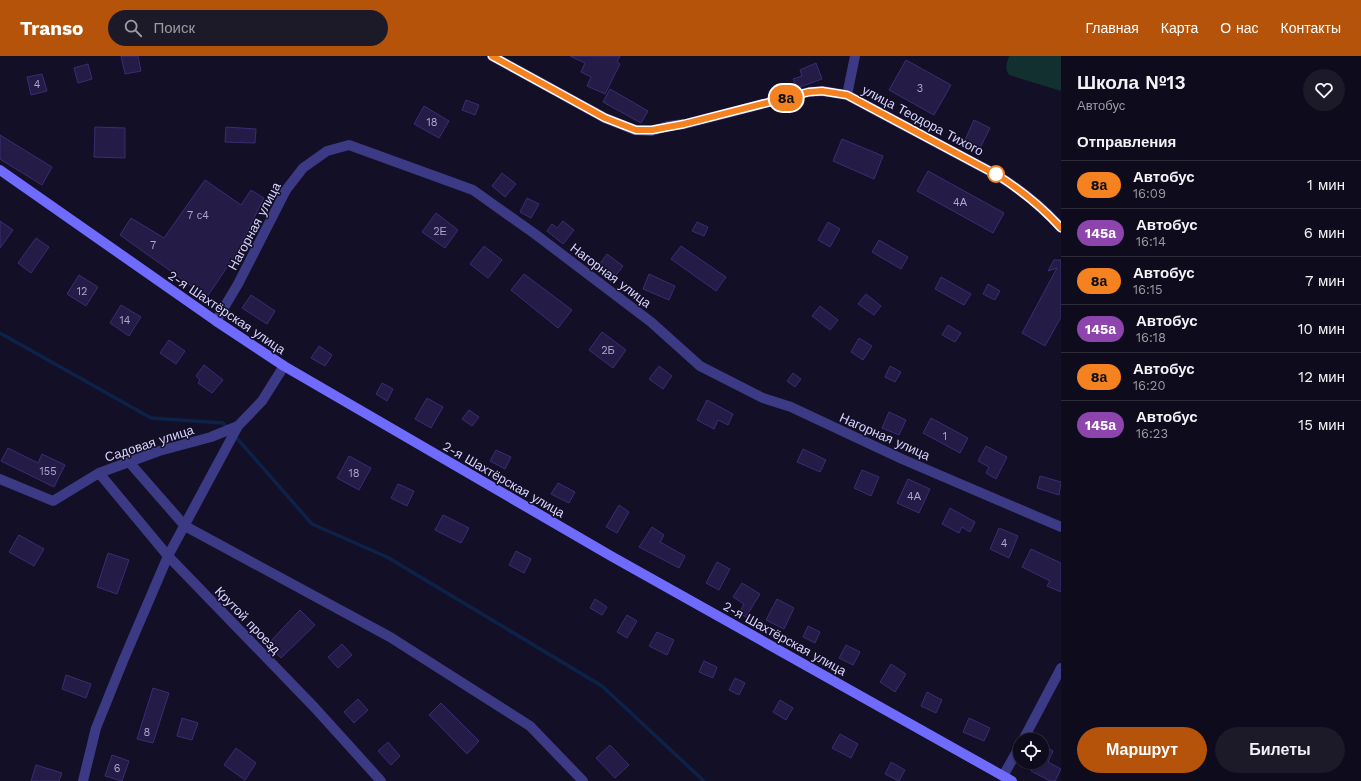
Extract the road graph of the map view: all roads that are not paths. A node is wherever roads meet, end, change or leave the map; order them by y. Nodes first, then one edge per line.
1 (492, 56) edge
2 (855, 56) edge
3 (847, 95) junction
4 (0, 170) edge
5 (1061, 228) edge
6 (216, 321) junction
7 (284, 366) junction
8 (238, 426) junction
9 (129, 462) junction
10 (99, 474) junction
11 (0, 479) edge
12 (185, 526) junction
13 (1061, 526) edge
14 (168, 556) junction
15 (1061, 668) edge
16 (1027, 733) edge
17 (1013, 765) edge
18 (1008, 779) edge
19 (83, 781) edge
20 (381, 781) edge
21 (583, 781) edge

1 - 3 street, улица Теодора Тихого
2 - 3 street
3 - 5 street, улица Теодора Тихого
4 - 6 main road, 2-я Шахтёрская улица
6 - 7 main road, 2-я Шахтёрская улица
6 - 13 street, Нагорная улица
7 - 8 street, Садовая улица
7 - 18 main road, 2-я Шахтёрская улица
8 - 9 street, Садовая улица
8 - 12 street
9 - 10 street, Садовая улица
9 - 12 street
10 - 11 street, Садовая улица
10 - 14 street, Крутой проезд
12 - 14 street
12 - 21 street
14 - 19 street
14 - 20 street, Крутой проезд
15 - 16 street
17 - 18 street

